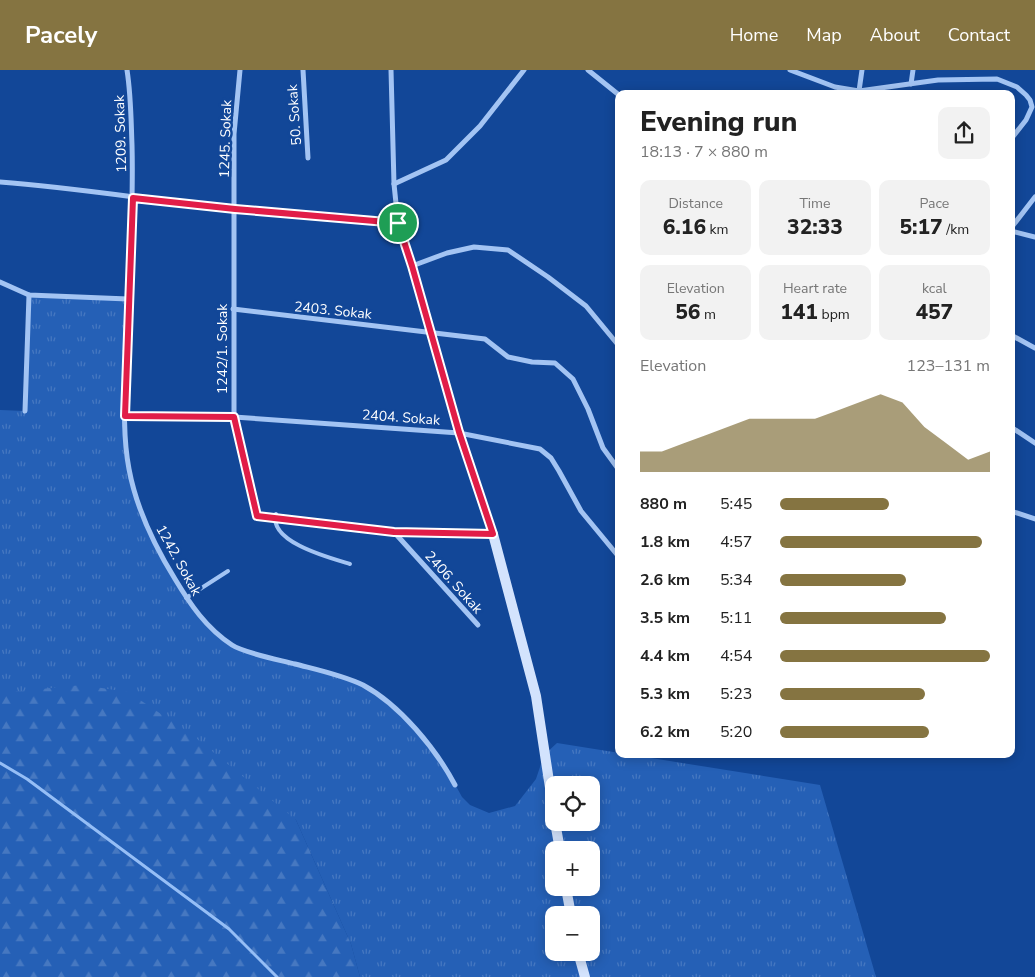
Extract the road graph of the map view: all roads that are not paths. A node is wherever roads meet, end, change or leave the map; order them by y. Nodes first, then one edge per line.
1 (127, 70) edge
2 (240, 70) edge
3 (303, 70) edge
4 (390, 70) edge
5 (524, 70) edge
6 (588, 70) edge
7 (790, 70) edge
8 (862, 70) edge
9 (913, 70) edge
10 (911, 84) junction
11 (853, 90) edge
12 (859, 90) edge
13 (866, 90) edge
14 (615, 92) edge
15 (1015, 134) edge
16 (308, 158) dead end
17 (0, 182) edge
18 (394, 184) junction
19 (1035, 197) edge
20 (133, 198) junction
21 (235, 209) junction
22 (398, 223) junction
23 (1015, 224) edge
24 (1015, 231) edge
25 (1035, 237) edge
26 (412, 266) junction
27 (0, 282) edge
28 (29, 295) junction
29 (128, 299) junction
30 (233, 309) junction
31 (431, 332) junction
32 (1015, 337) edge
33 (615, 341) edge
34 (1035, 348) edge
35 (25, 411) dead end
36 (125, 416) junction
37 (234, 417) junction
38 (1015, 430) edge
39 (459, 432) junction
40 (1035, 443) edge
41 (615, 464) edge
42 (1015, 512) edge
43 (276, 514) dead end
44 (1035, 519) edge
45 (394, 532) junction
46 (493, 534) junction
47 (615, 552) edge
48 (350, 564) dead end
49 (228, 571) dead end
50 (186, 598) junction
51 (478, 625) dead end
52 (548, 776) edge
53 (455, 785) dead end
54 (581, 961) edge
55 (585, 977) edge

1 - 20 street, 1209. Sokak
2 - 21 street, 1245. Sokak
3 - 16 street, 50. Sokak
4 - 18 street
5 - 18 street
6 - 14 street
7 - 11 street
8 - 12 street
9 - 10 street
10 - 13 street
10 - 15 street
17 - 20 street
18 - 22 street
19 - 23 street
20 - 21 street
20 - 29 street, 1242. Sokak
21 - 22 street
21 - 30 street, 1242/1. Sokak
22 - 26 street
24 - 25 street
26 - 31 street
26 - 33 street
27 - 28 street
28 - 29 street
28 - 35 street
29 - 36 street, 1242. Sokak
30 - 31 street, 2403. Sokak
30 - 37 street, 1242/1. Sokak
31 - 39 street
31 - 41 street, 2403. Sokak
32 - 34 street
36 - 37 street, 2404. Sokak
36 - 50 street, 1242. Sokak
37 - 39 street, 2404. Sokak
37 - 45 street, 1242/1. Sokak
38 - 40 street
39 - 46 street
39 - 47 street, 2404. Sokak
42 - 44 street
43 - 48 lane
45 - 46 street
45 - 51 street, 2406. Sokak
46 - 52 street
49 - 50 lane
50 - 53 street, 1242. Sokak
54 - 55 street

